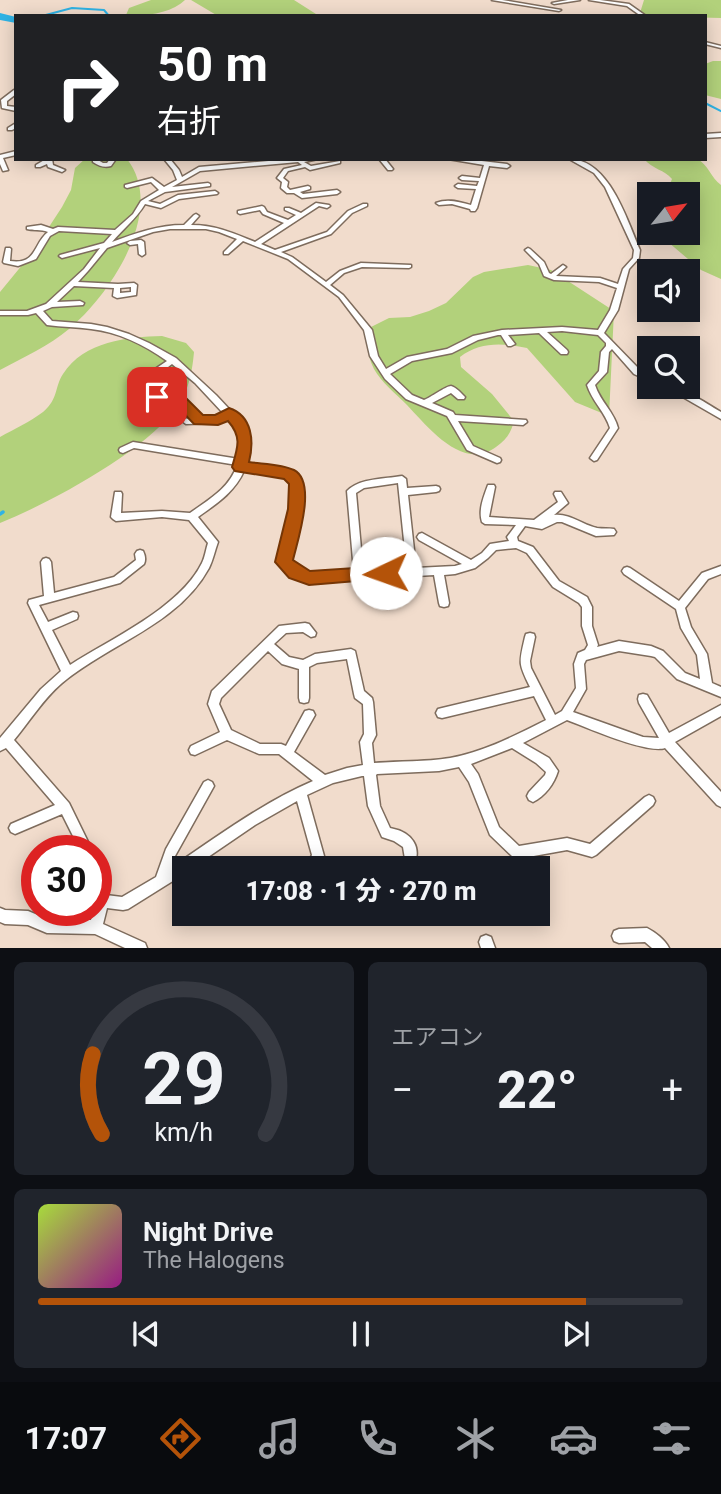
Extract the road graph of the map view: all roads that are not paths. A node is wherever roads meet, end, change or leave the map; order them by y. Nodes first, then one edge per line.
1 (494, 0) edge
2 (578, 0) edge
3 (591, 0) edge
4 (553, 1) edge
5 (560, 13) edge
6 (640, 14) edge
7 (14, 92) edge
8 (0, 93) edge
9 (2, 108) edge
10 (0, 157) edge
11 (47, 161) edge
12 (49, 161) edge
13 (95, 161) edge
14 (112, 161) edge
15 (169, 161) edge
16 (310, 161) edge
17 (384, 161) edge
18 (467, 161) edge
19 (576, 161) edge
20 (338, 162) dead end
21 (302, 164) junction
22 (487, 164) junction
23 (14, 165) dead end
24 (38, 166) dead end
25 (507, 166) dead end
26 (390, 169) dead end
27 (62, 170) dead end
28 (462, 178) dead end
29 (180, 180) junction
30 (483, 180) junction
31 (208, 185) dead end
32 (127, 186) dead end
33 (458, 186) dead end
34 (308, 188) dead end
35 (480, 188) junction
36 (163, 190) junction
37 (295, 191) junction
38 (337, 192) dead end
39 (215, 193) dead end
40 (143, 202) junction
41 (439, 203) dead end
42 (365, 205) dead end
43 (327, 206) dead end
44 (287, 209) dead end
45 (240, 212) dead end
46 (196, 216) dead end
47 (300, 216) junction
48 (309, 221) dead end
49 (289, 223) junction
50 (186, 227) junction
51 (29, 228) dead end
52 (52, 231) junction
53 (117, 232) junction
54 (242, 239) junction
55 (256, 244) junction
56 (109, 245) junction
57 (8, 249) dead end
58 (528, 250) dead end
59 (274, 252) junction
60 (226, 253) dead end
61 (142, 254) dead end
62 (62, 256) dead end
63 (410, 266) dead end
64 (563, 267) dead end
65 (552, 276) junction
66 (71, 285) junction
67 (326, 285) junction
68 (117, 287) dead end
69 (620, 288) junction
70 (80, 303) dead end
71 (50, 304) junction
72 (39, 311) junction
73 (0, 313) edge
74 (540, 330) junction
75 (502, 332) junction
76 (600, 333) junction
77 (610, 342) junction
78 (511, 344) dead end
79 (564, 352) dead end
80 (173, 360) junction
81 (637, 372) edge
82 (385, 373) junction
83 (149, 377) dead end
84 (461, 397) dead end
85 (139, 399) dead end
86 (692, 399) edge
87 (426, 403) junction
88 (229, 413) junction
89 (721, 416) edge
90 (452, 418) junction
91 (187, 421) dead end
92 (199, 421) junction
93 (523, 422) dead end
94 (123, 450) dead end
95 (594, 458) dead end
96 (497, 460) dead end
97 (241, 465) junction
98 (491, 487) dead end
99 (436, 489) dead end
100 (404, 492) junction
101 (118, 494) dead end
102 (558, 494) dead end
103 (192, 517) junction
104 (523, 522) junction
105 (536, 524) junction
106 (611, 532) dead end
107 (422, 537) dead end
108 (514, 544) junction
109 (140, 554) dead end
110 (46, 562) dead end
111 (472, 565) junction
112 (438, 570) junction
113 (721, 570) edge
114 (627, 571) dead end
115 (412, 572) junction
116 (359, 575) junction
117 (49, 596) junction
118 (444, 603) dead end
119 (680, 607) junction
120 (73, 617) dead end
121 (46, 628) junction
122 (311, 633) dead end
123 (530, 636) dead end
124 (267, 644) junction
125 (590, 652) junction
126 (304, 666) junction
127 (68, 673) junction
128 (707, 687) junction
129 (537, 690) junction
130 (721, 692) edge
131 (304, 698) dead end
132 (643, 699) dead end
133 (721, 710) edge
134 (442, 713) dead end
135 (309, 715) dead end
136 (566, 715) junction
137 (553, 722) junction
138 (227, 734) junction
139 (5, 737) edge
140 (667, 741) junction
141 (513, 742) junction
142 (195, 750) dead end
143 (286, 754) junction
144 (461, 761) junction
145 (369, 771) junction
146 (324, 782) junction
147 (208, 786) dead end
148 (300, 792) junction
149 (533, 796) dead end
150 (649, 801) dead end
151 (721, 801) edge
152 (65, 807) junction
153 (15, 828) dead end
154 (79, 835) edge
155 (318, 856) edge
156 (411, 856) edge
157 (162, 879) junction
158 (112, 902) edge
159 (0, 915) edge
160 (96, 927) joint
161 (619, 936) dead end
162 (140, 948) edge
163 (662, 948) edge

1 - 5 street
2 - 4 street
3 - 6 street
4 - 5 street
7 - 8 street
7 - 9 street
10 - 23 street
11 - 24 street
12 - 27 street
13 - 14 street
15 - 29 street
16 - 21 street
17 - 26 street
18 - 22 street
19 - 69 street
20 - 21 street
21 - 29 street
21 - 37 street
22 - 25 street
22 - 30 street
28 - 30 street
29 - 36 street
30 - 35 street
31 - 36 street
32 - 36 street
33 - 35 street
34 - 37 street
35 - 41 street
36 - 40 street
37 - 38 street
39 - 40 street
40 - 53 street
42 - 59 street
43 - 47 street
44 - 47 street
45 - 49 street
46 - 50 street
47 - 48 street
47 - 49 street
49 - 55 street
50 - 54 street
50 - 56 street
51 - 52 street
52 - 53 street
52 - 57 street
53 - 56 street
54 - 55 street
54 - 60 street
55 - 59 street
56 - 61 street
56 - 62 street
56 - 66 street
58 - 65 street
59 - 67 street
63 - 67 street
64 - 65 street
65 - 69 street
66 - 68 street
66 - 71 street
67 - 82 street
69 - 76 street
70 - 71 street
71 - 72 street
72 - 73 street
72 - 80 street
74 - 75 street
74 - 76 street
74 - 79 street
75 - 78 street
75 - 82 street
76 - 77 street
77 - 81 street
77 - 95 street
80 - 83 street
80 - 88 street
82 - 87 street
84 - 87 street
85 - 92 street
86 - 89 street
87 - 90 street
88 - 92 street
88 - 97 street
90 - 93 street
90 - 96 street
91 - 92 street
94 - 97 street
97 - 103 street
97 - 116 street
98 - 104 street
99 - 100 street
100 - 115 street
100 - 116 street
101 - 103 street
102 - 105 street
103 - 127 street
104 - 105 street
104 - 108 street
105 - 106 street
107 - 111 street
108 - 111 street
108 - 125 street
109 - 117 street
110 - 117 street
111 - 112 street
112 - 115 street
112 - 118 street
113 - 119 street
114 - 119 street
115 - 116 street
117 - 121 street
119 - 128 street
120 - 121 street
121 - 127 street
122 - 124 street
123 - 129 street
124 - 126 street
124 - 138 street
125 - 128 street
125 - 136 street
126 - 131 street
126 - 145 street
127 - 139 street
128 - 130 street
129 - 134 street
129 - 137 street
132 - 140 street
133 - 140 street
135 - 143 street
136 - 137 street
136 - 140 street
137 - 141 street
138 - 142 street
138 - 143 street
139 - 152 street
140 - 151 street
141 - 144 street
141 - 149 street
143 - 146 street
144 - 145 street
144 - 150 street
145 - 146 street
145 - 156 street
146 - 148 street
147 - 157 street
148 - 155 street
148 - 157 street
152 - 153 street
152 - 154 street
157 - 158 street
159 - 160 street
160 - 162 street
161 - 163 street

